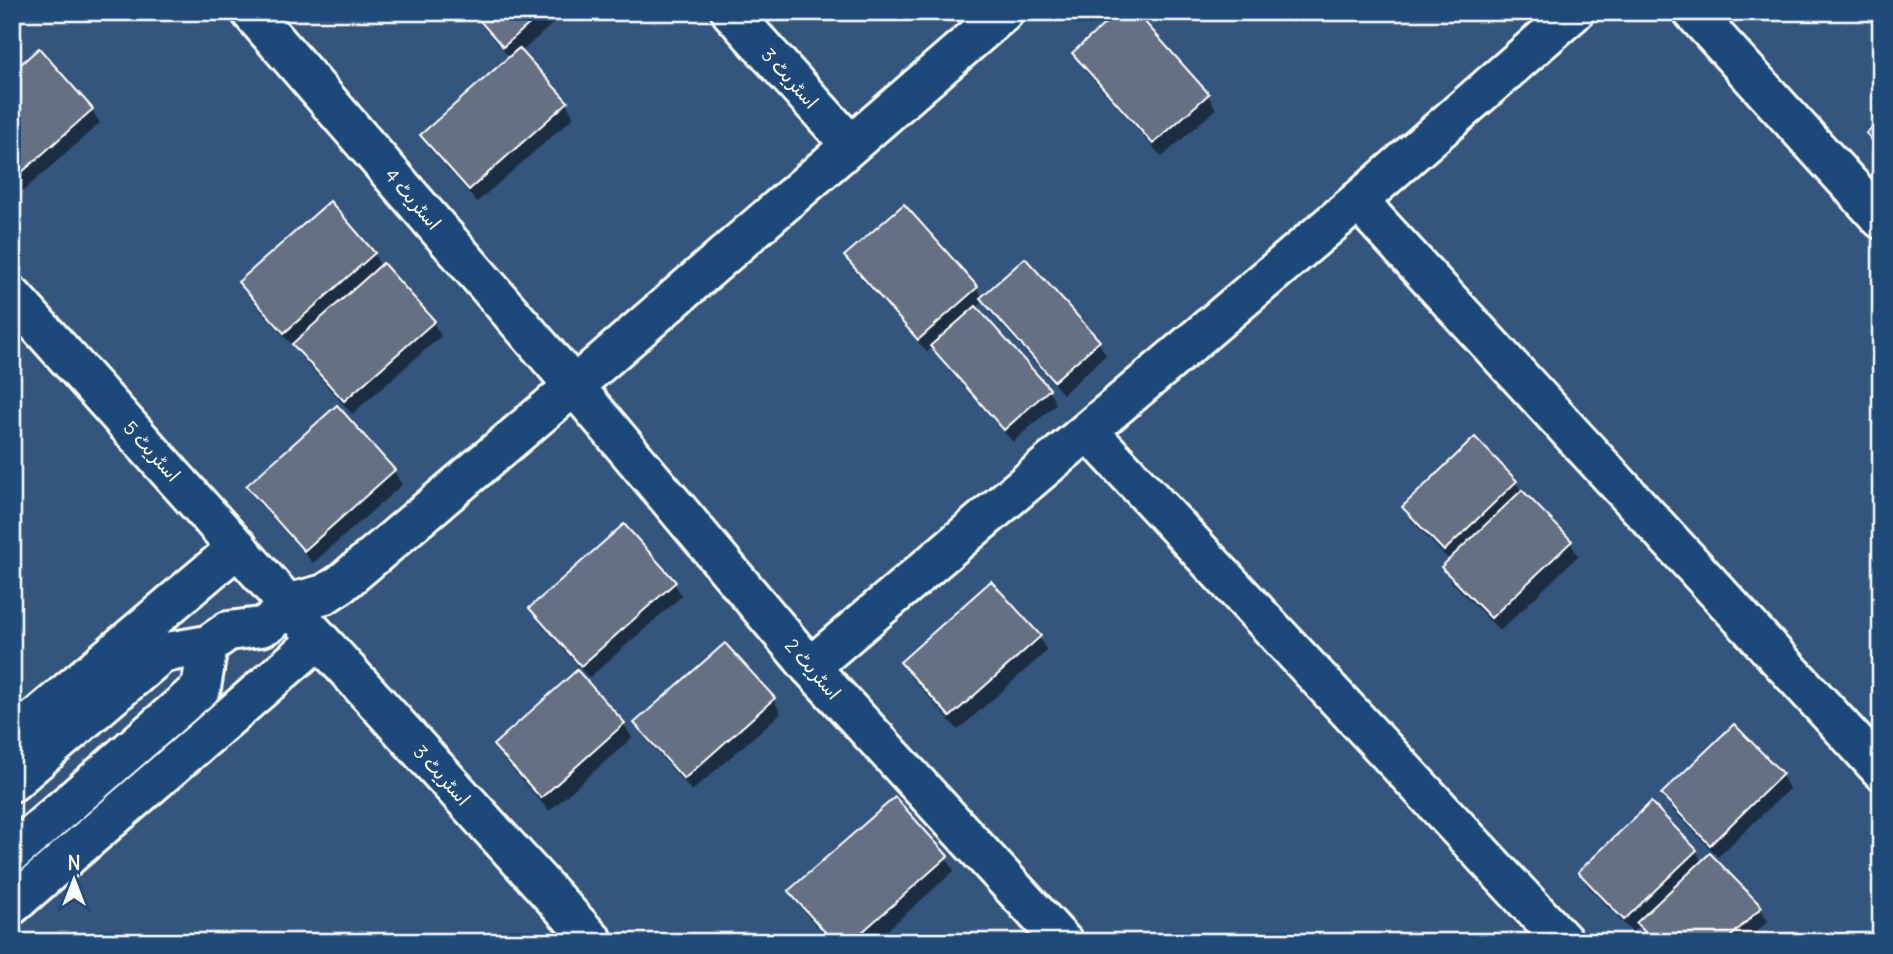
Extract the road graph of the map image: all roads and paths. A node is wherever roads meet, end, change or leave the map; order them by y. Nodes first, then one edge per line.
1 (251, 12) edge
2 (731, 12) edge
3 (1004, 12) edge
4 (1574, 12) edge
5 (1693, 12) edge
6 (850, 144) junction
7 (1358, 201) junction
8 (1881, 219) edge
9 (12, 296) edge
10 (574, 386) junction
11 (1088, 431) junction
12 (238, 547) junction
13 (291, 607) junction
14 (319, 639) junction
15 (208, 645) junction
16 (810, 667) junction
17 (12, 739) edge
18 (1881, 770) edge
19 (12, 782) edge
20 (12, 853) edge
21 (12, 905) edge
22 (594, 942) edge
23 (1063, 942) edge
24 (1564, 942) edge

1 - 10 street, اسٹریٹ 4
2 - 6 street, اسٹریٹ 3
3 - 6 street
4 - 7 street
5 - 8 street
6 - 10 street
7 - 11 street
7 - 18 street
9 - 12 street, اسٹریٹ 5
10 - 13 street
10 - 16 street, اسٹریٹ 2
11 - 16 street
11 - 24 street
12 - 13 street, اسٹریٹ 5
12 - 17 street
13 - 14 street, اسٹریٹ 3
13 - 15 street
14 - 21 street
14 - 22 street, اسٹریٹ 3
15 - 19 street
15 - 20 street
16 - 23 street, اسٹریٹ 2

